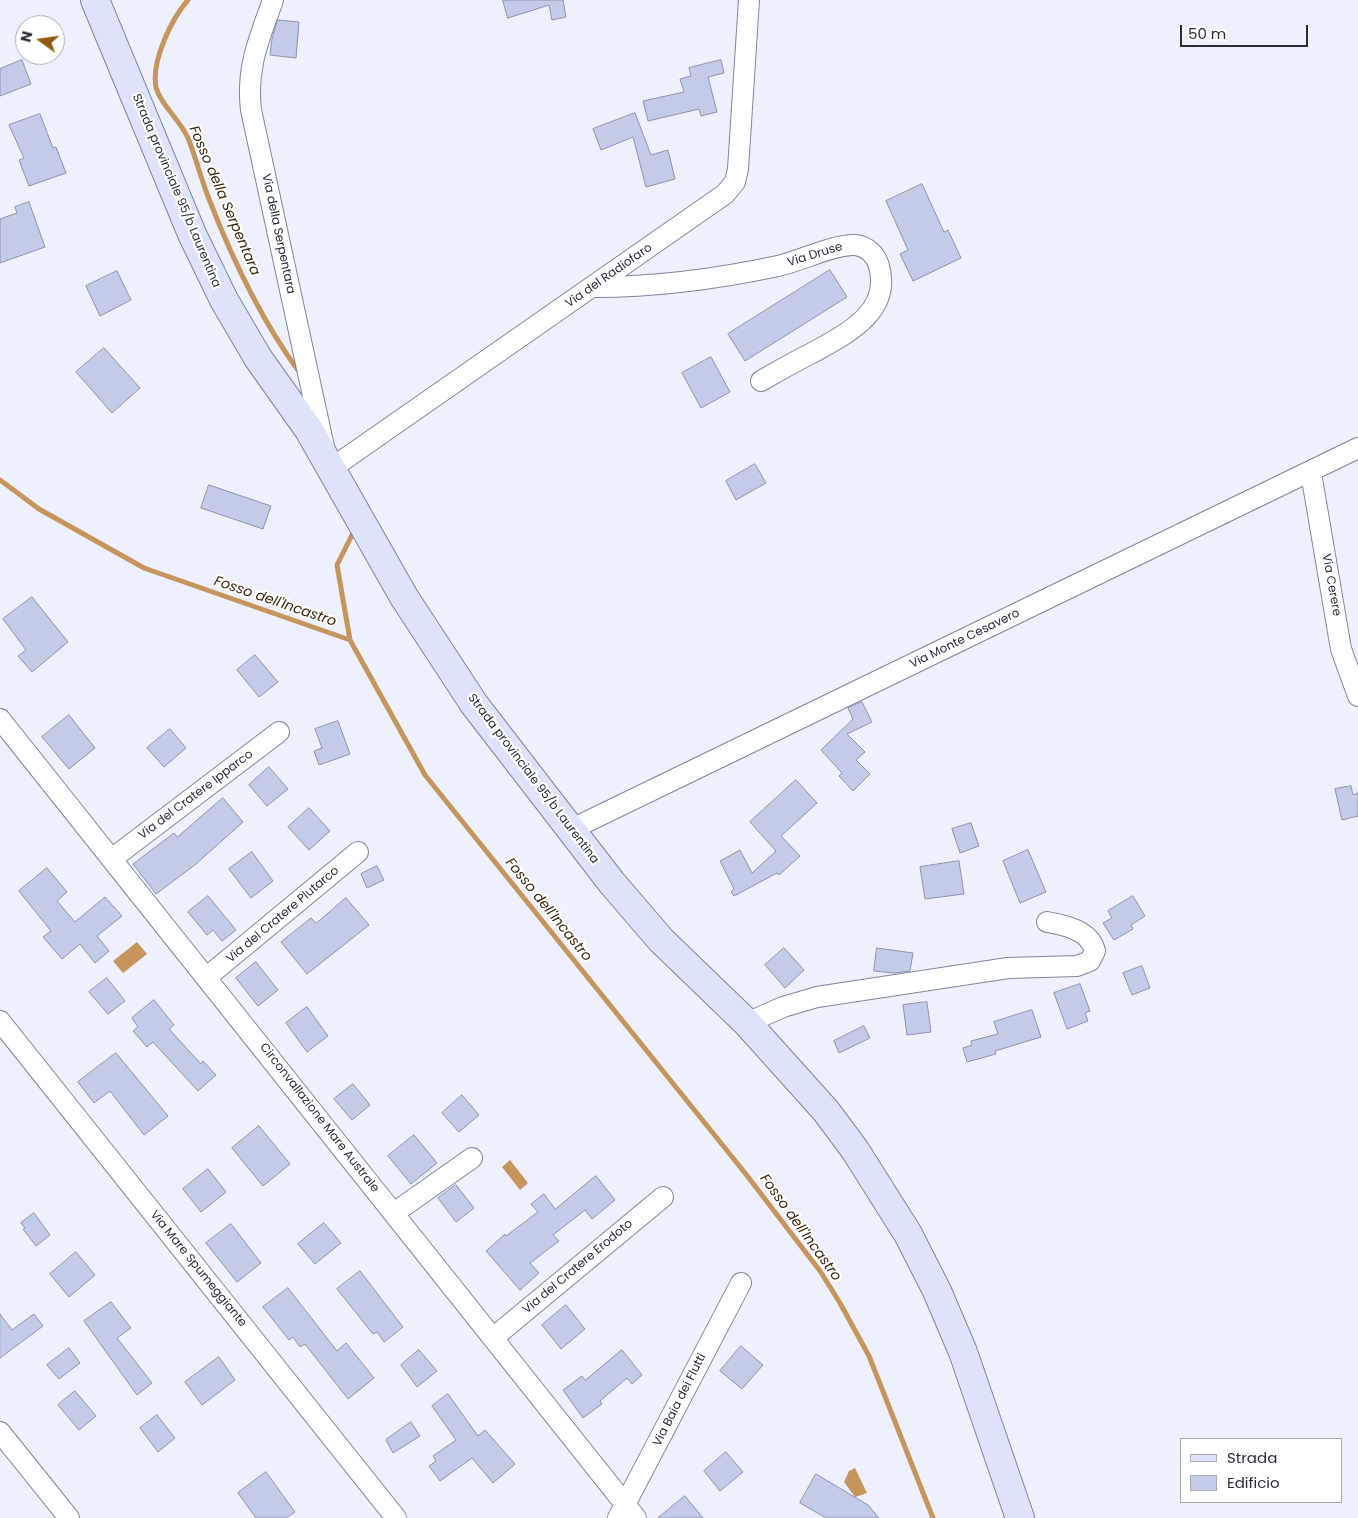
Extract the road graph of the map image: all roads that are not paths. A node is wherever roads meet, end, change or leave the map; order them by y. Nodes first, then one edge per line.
1 (95, 0) edge
2 (272, 0) edge
3 (749, 0) edge
4 (594, 287) junction
5 (760, 381) dead end
6 (1358, 448) edge
7 (329, 470) junction
8 (1311, 473) junction
9 (1358, 696) edge
10 (0, 719) edge
11 (279, 732) dead end
12 (572, 829) junction
13 (358, 852) dead end
14 (113, 858) junction
15 (1047, 922) dead end
16 (207, 977) junction
17 (0, 1021) edge
18 (747, 1023) junction
19 (472, 1158) dead end
20 (663, 1197) dead end
21 (394, 1213) junction
22 (741, 1282) dead end
23 (493, 1338) junction
24 (0, 1432) edge
25 (627, 1513) edge
26 (69, 1518) edge
27 (396, 1518) edge
28 (1020, 1518) edge

1 - 7 main road, Strada provinciale 95/b Laurentina
2 - 7 street, Via della Serpentara
3 - 4 street, Via del Radiofaro
4 - 5 street, Via Druse
4 - 7 street, Via del Radiofaro
6 - 8 street, Via Monte Cesavero
7 - 12 main road, Strada provinciale 95/b Laurentina
8 - 9 street, Via Cerere
8 - 12 street, Via Monte Cesavero
10 - 14 street, Circonvallazione Mare Australe
11 - 14 street, Via del Cratere Ipparco
12 - 18 main road, Strada provinciale 95/b Laurentina
13 - 16 street, Via del Cratere Plutarco
14 - 16 street, Circonvallazione Mare Australe
15 - 18 street
16 - 21 street, Circonvallazione Mare Australe
17 - 27 street, Via Mare Spumeggiante
18 - 28 main road, Strada provinciale 95/b Laurentina
19 - 21 street
20 - 23 street, Via del Cratere Erodoto
21 - 23 street, Circonvallazione Mare Australe
22 - 25 street, Via Baia dei Flutti
23 - 25 street, Circonvallazione Mare Australe
24 - 26 street

